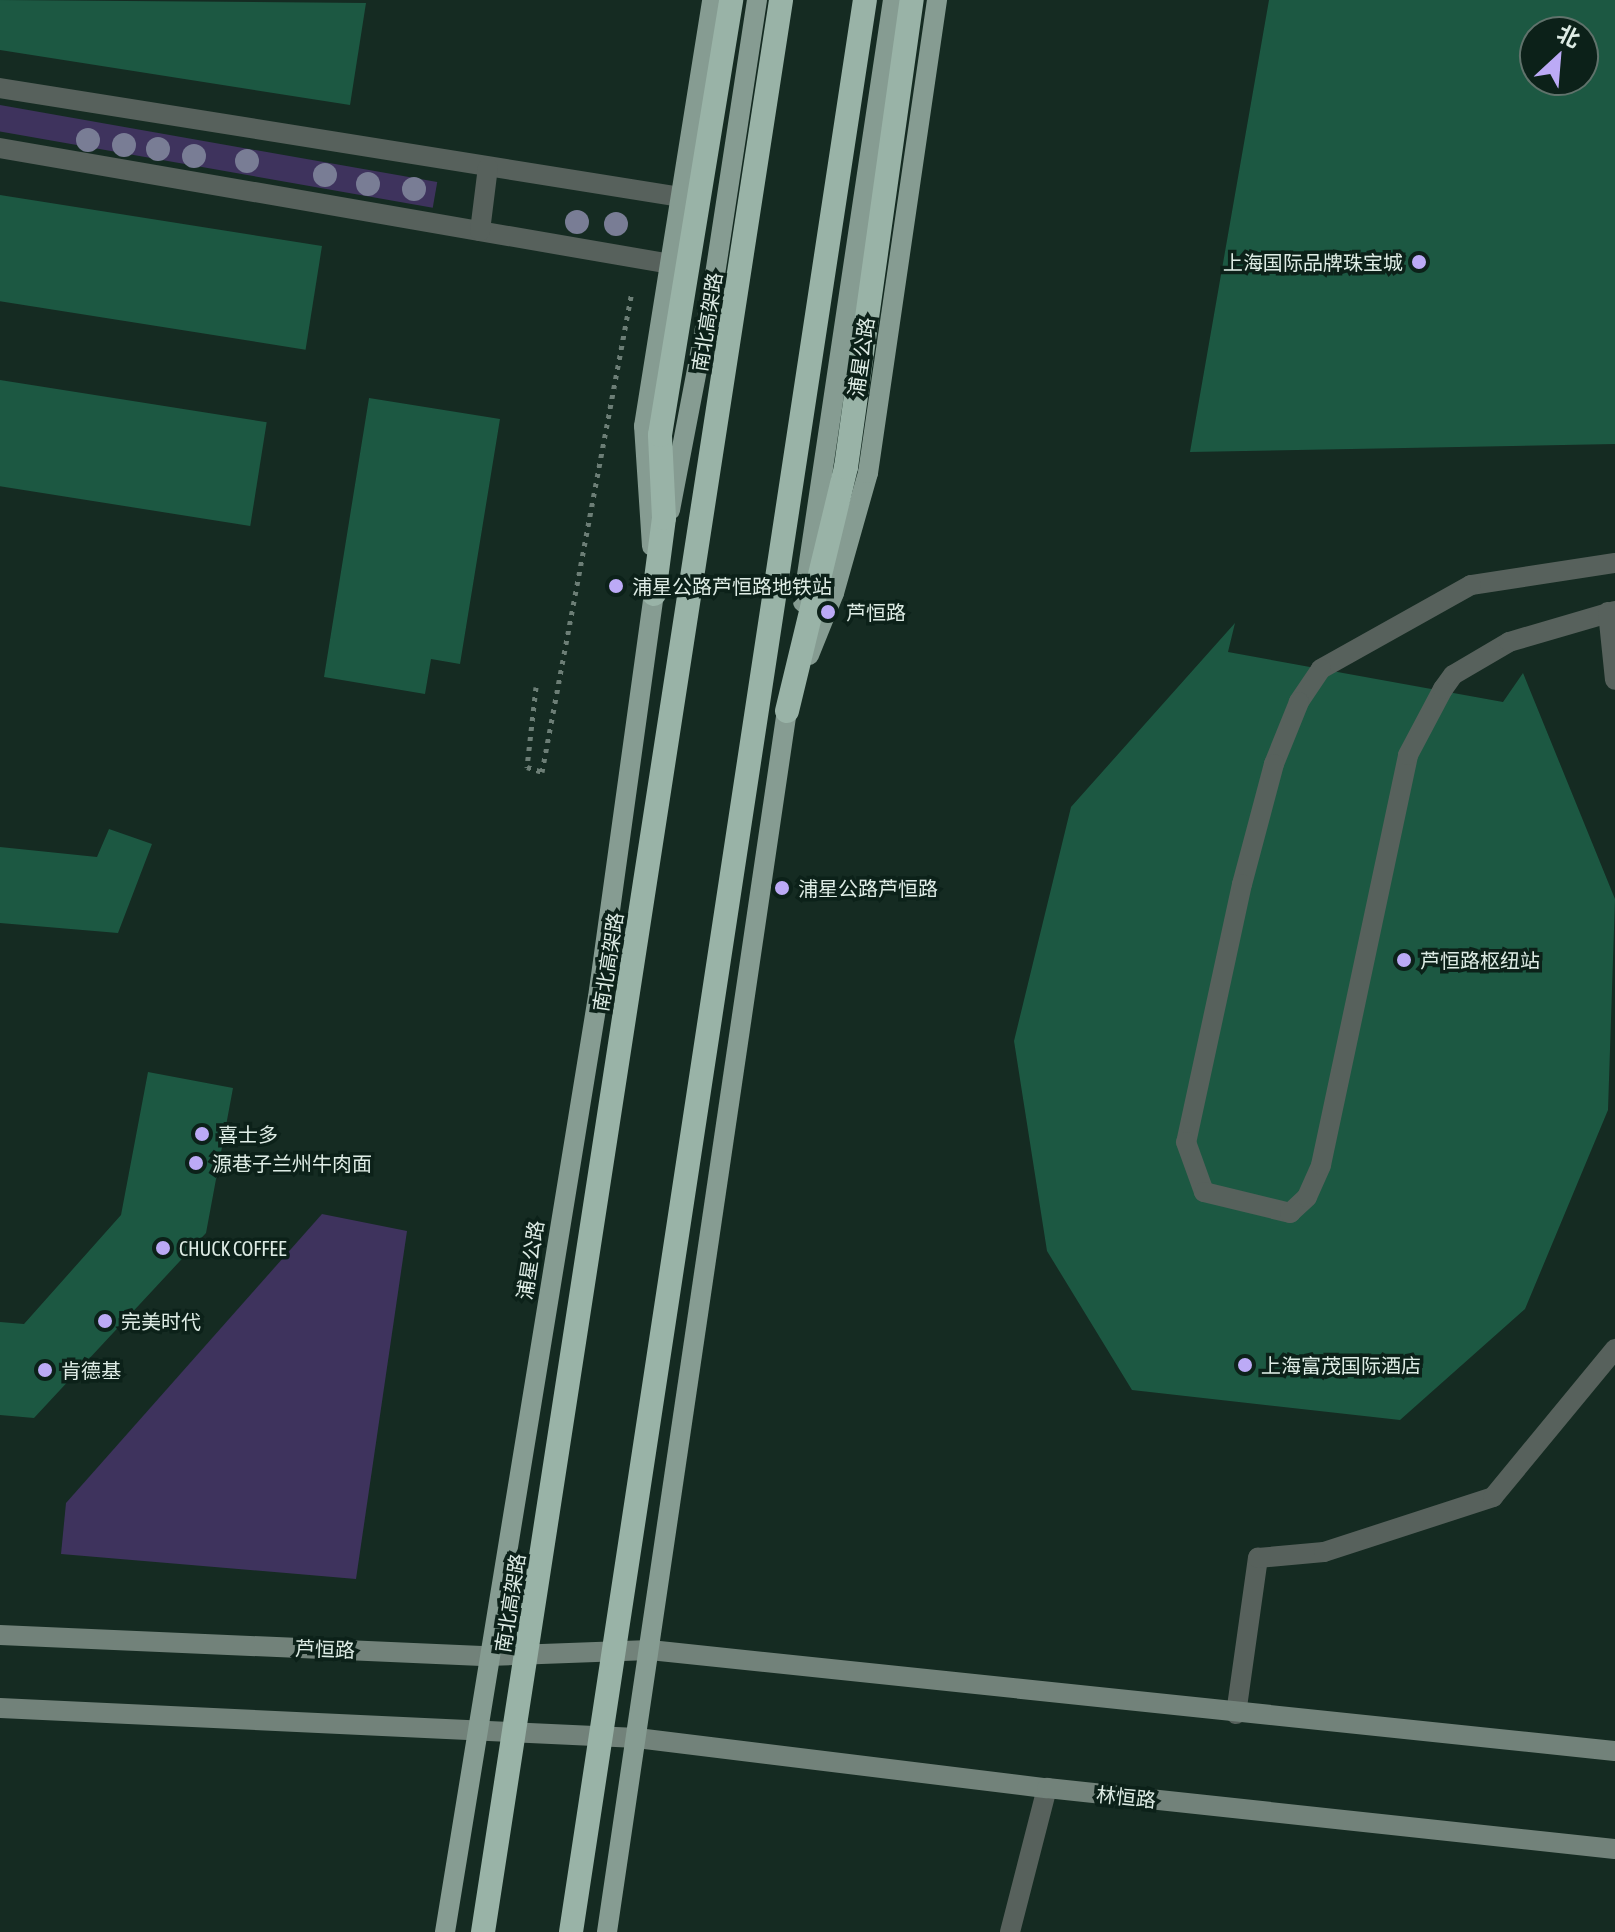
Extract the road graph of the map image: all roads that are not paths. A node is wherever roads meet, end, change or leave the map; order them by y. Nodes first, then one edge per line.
1 (712, 0) edge
2 (731, 0) edge
3 (757, 0) edge
4 (781, 0) edge
5 (865, 0) edge
6 (893, 0) edge
7 (912, 0) edge
8 (937, 0) edge
9 (0, 88) edge
10 (0, 148) edge
11 (488, 167) junction
12 (681, 197) junction
13 (480, 231) junction
14 (670, 264) junction
15 (1615, 563) edge
16 (654, 594) junction
17 (1612, 612) edge
18 (1615, 680) edge
19 (787, 711) junction
20 (1615, 1349) edge
21 (0, 1635) edge
22 (650, 1650) junction
23 (488, 1656) junction
24 (0, 1708) edge
25 (1236, 1714) junction
26 (477, 1728) junction
27 (637, 1738) junction
28 (1615, 1751) edge
29 (1047, 1788) junction
30 (1615, 1849) edge
31 (445, 1932) edge
32 (483, 1932) edge
33 (571, 1932) edge
34 (607, 1932) edge
35 (1010, 1932) edge

1 - 12 main road, 浦星公路
2 - 16 highway
3 - 16 main road, 浦星公路
4 - 32 highway, 南北高架路, bridge
5 - 33 highway, bridge
6 - 19 main road, 浦星公路
7 - 19 highway
8 - 19 main road, 浦星公路
9 - 11 lane
10 - 13 lane
11 - 12 lane
11 - 13 lane
12 - 14 main road, 浦星公路
13 - 14 lane
14 - 16 main road, 浦星公路
15 - 17 lane
16 - 23 main road, 浦星公路
17 - 18 lane
19 - 22 main road, 浦星公路
20 - 25 lane
21 - 23 main road, 芦恒路
22 - 23 main road, 芦恒路
22 - 25 main road
22 - 27 main road, 浦星公路
23 - 26 main road, 浦星公路
24 - 26 main road
25 - 28 main road
26 - 27 main road
26 - 31 main road, 浦星公路
27 - 29 main road, 林恒路
27 - 34 main road, 浦星公路
29 - 30 main road, 林恒路
29 - 35 lane

